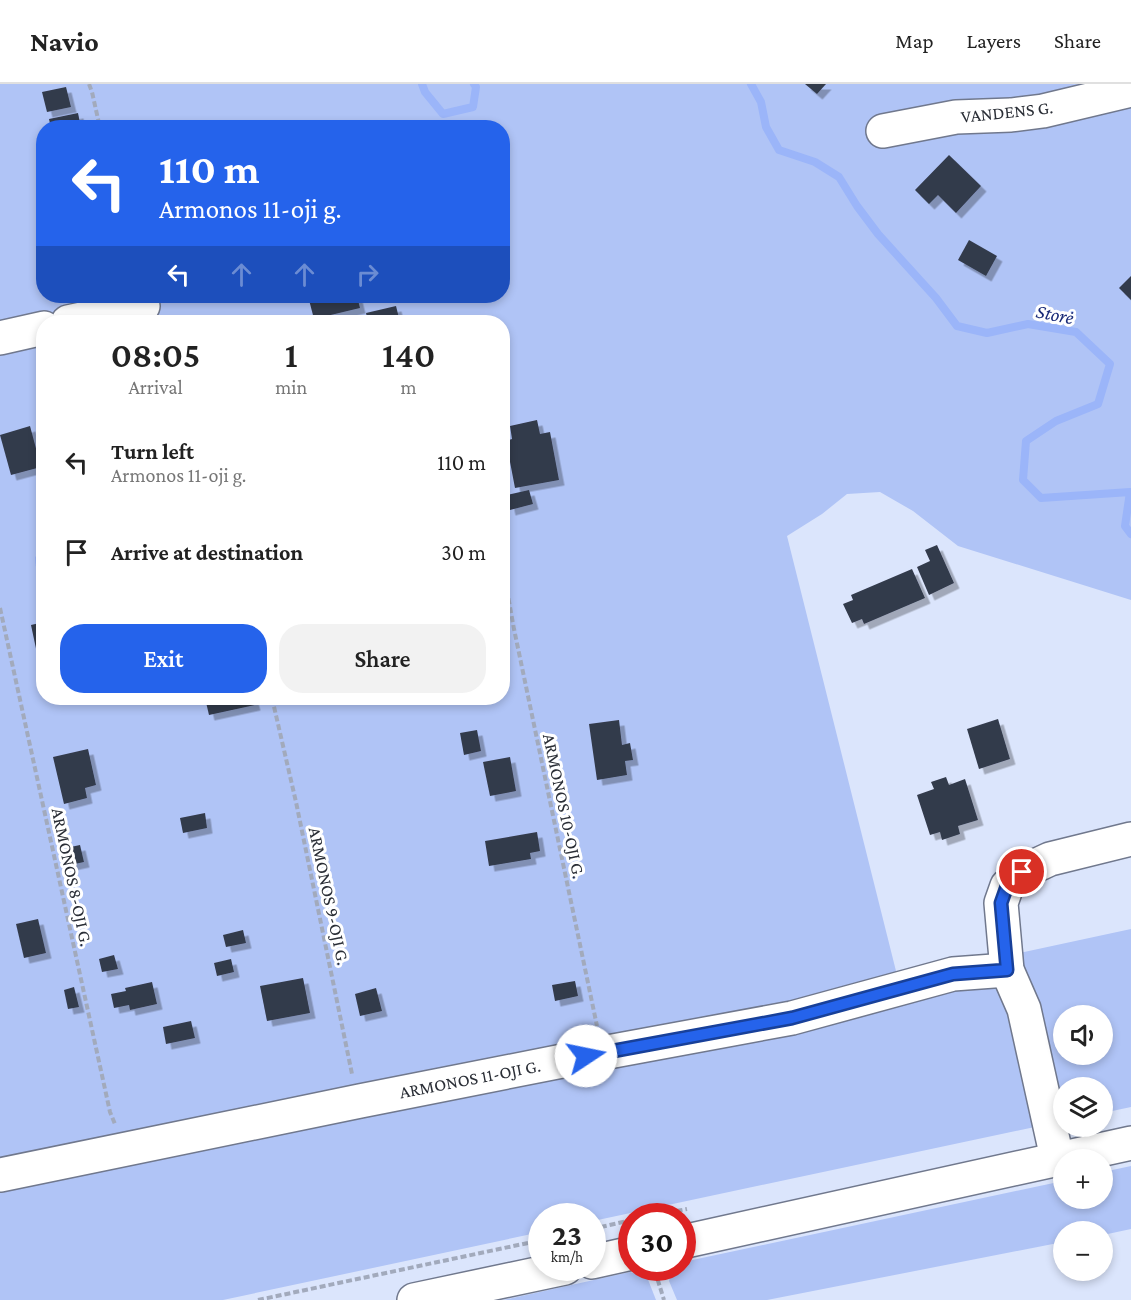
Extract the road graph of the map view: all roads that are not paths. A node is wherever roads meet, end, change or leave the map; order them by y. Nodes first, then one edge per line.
1 (1131, 90) edge
2 (883, 131) dead end
3 (143, 306) dead end
4 (101, 315) edge
5 (36, 330) edge
6 (0, 338) edge
7 (1131, 839) edge
8 (1007, 970) junction
9 (1131, 1143) edge
10 (1055, 1149) edge
11 (1101, 1149) edge
12 (1053, 1159) edge
13 (0, 1175) edge
14 (696, 1239) edge
15 (528, 1276) edge
16 (414, 1300) edge

1 - 2 street, VANDENS G.
3 - 4 street
5 - 6 street
7 - 8 street
8 - 10 street
8 - 13 street, ARMONOS 11-OJI G.
9 - 11 street
12 - 14 street
15 - 16 street

